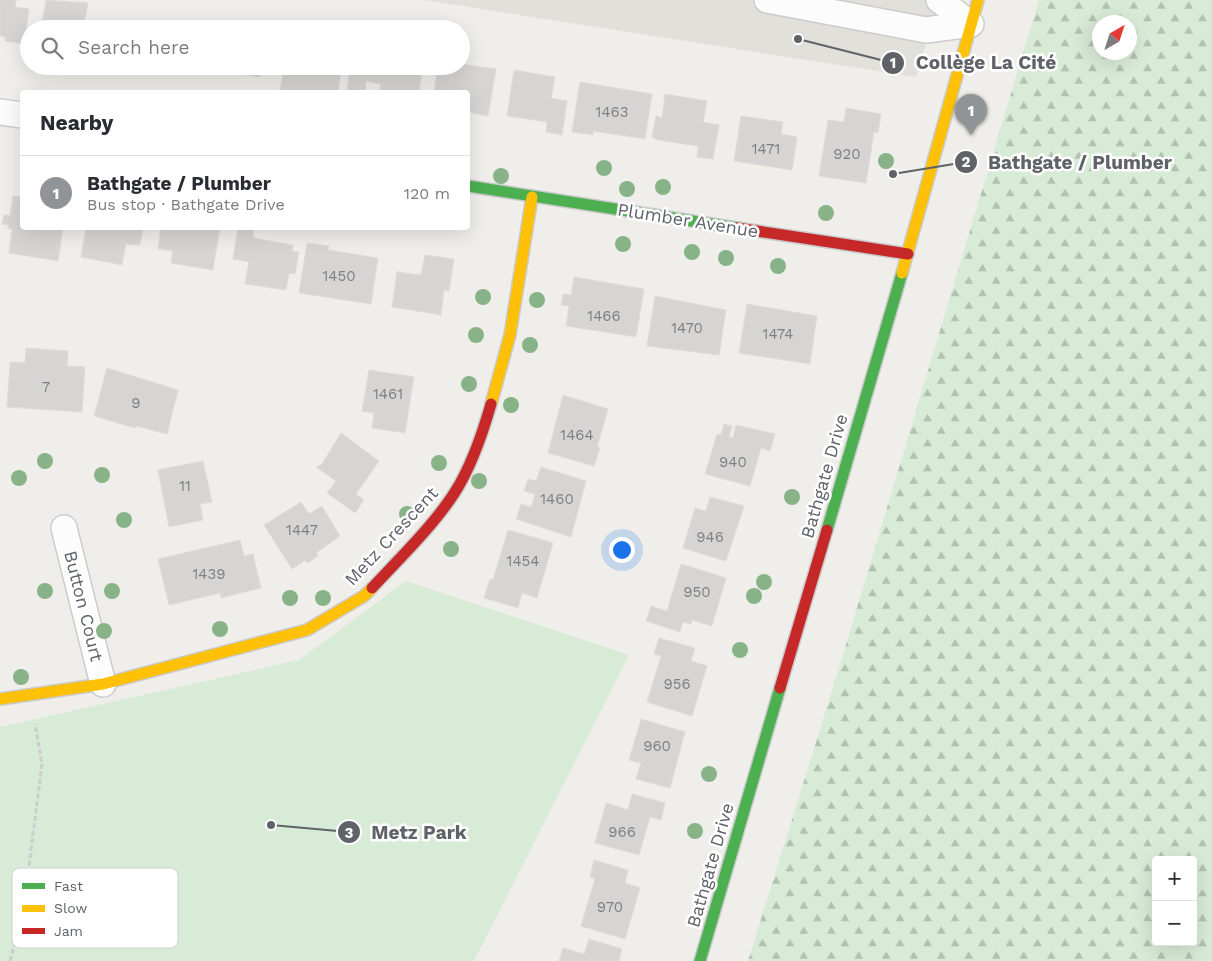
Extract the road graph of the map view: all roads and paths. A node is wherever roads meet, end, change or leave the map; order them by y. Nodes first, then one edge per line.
1 (767, 0) edge
2 (939, 0) edge
3 (978, 0) edge
4 (971, 24) junction
5 (0, 112) edge
6 (20, 115) edge
7 (470, 186) edge
8 (532, 197) junction
9 (908, 254) junction
10 (64, 528) dead end
11 (103, 684) junction
12 (30, 696) junction
13 (0, 699) edge
14 (29, 868) edge
15 (13, 948) edge
16 (10, 961) edge
17 (700, 961) edge

1 - 4 street
2 - 4 street
3 - 4 street, Bathgate Drive
4 - 9 street, Bathgate Drive
5 - 6 street
7 - 8 street, Plumber Avenue
8 - 9 street, Plumber Avenue
8 - 11 street, Metz Crescent
9 - 17 street, Bathgate Drive
10 - 11 street, Button Court
11 - 12 street, Metz Crescent
12 - 13 street, Metz Crescent
12 - 14 path
15 - 16 path

